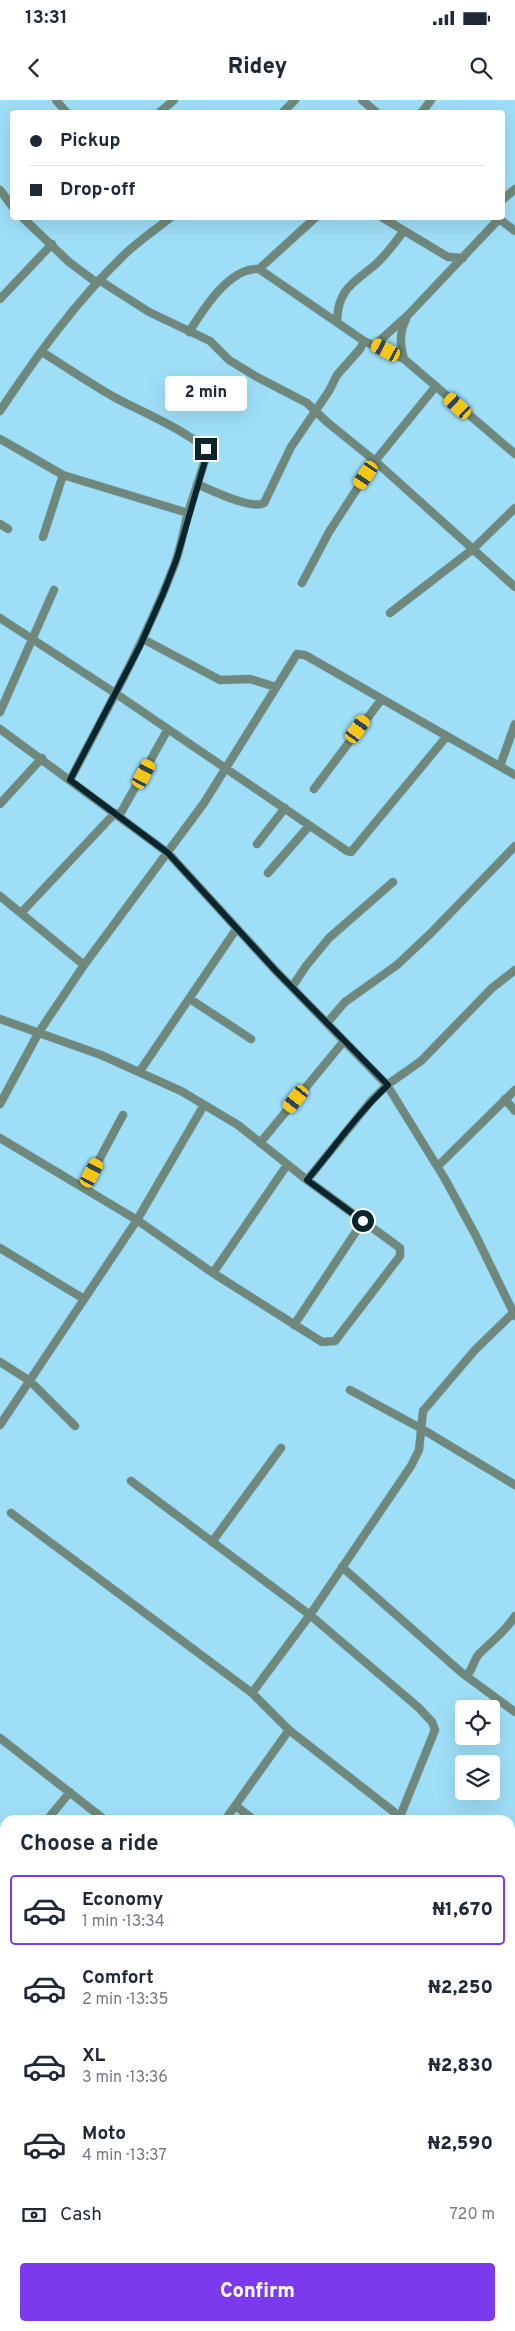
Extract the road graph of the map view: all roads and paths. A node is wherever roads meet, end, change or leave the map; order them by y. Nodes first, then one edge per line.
1 (56, 100) edge
2 (174, 100) edge
3 (295, 100) edge
4 (362, 100) edge
5 (64, 110) edge
6 (162, 110) edge
7 (286, 110) edge
8 (374, 110) edge
9 (515, 189) edge
10 (0, 190) edge
11 (505, 197) edge
12 (10, 203) edge
13 (25, 220) edge
14 (168, 220) edge
15 (312, 220) edge
16 (385, 220) edge
17 (496, 220) edge
18 (501, 220) edge
19 (404, 231) junction
20 (515, 231) edge
21 (52, 244) junction
22 (448, 257) junction
23 (463, 258) junction
24 (258, 268) junction
25 (451, 271) junction
26 (98, 282) junction
27 (0, 299) edge
28 (408, 315) junction
29 (337, 321) junction
30 (189, 332) junction
31 (364, 341) junction
32 (375, 344) junction
33 (42, 352) junction
34 (404, 360) junction
35 (436, 386) junction
36 (0, 411) edge
37 (317, 411) junction
38 (0, 439) edge
39 (515, 454) edge
40 (375, 461) junction
41 (63, 475) junction
42 (198, 484) junction
43 (515, 508) edge
44 (188, 513) junction
45 (0, 524) edge
46 (8, 529) dead end
47 (44, 537) dead end
48 (473, 549) junction
49 (302, 583) dead end
50 (515, 587) edge
51 (54, 590) dead end
52 (390, 613) dead end
53 (0, 618) edge
54 (143, 639) junction
55 (33, 640) junction
56 (276, 687) junction
57 (115, 693) junction
58 (380, 700) junction
59 (0, 712) edge
60 (515, 724) edge
61 (0, 728) edge
62 (168, 729) junction
63 (447, 736) junction
64 (42, 758) junction
65 (500, 766) junction
66 (226, 768) junction
67 (515, 775) edge
68 (70, 780) junction
69 (314, 789) dead end
70 (0, 804) edge
71 (285, 808) junction
72 (117, 814) junction
73 (309, 826) junction
74 (257, 844) dead end
75 (515, 846) edge
76 (168, 853) junction
77 (268, 873) dead end
78 (394, 882) dead end
79 (0, 896) edge
80 (21, 913) junction
81 (237, 928) junction
82 (84, 965) junction
83 (515, 970) edge
84 (292, 987) junction
85 (190, 999) junction
86 (0, 1019) edge
87 (327, 1023) junction
88 (39, 1032) junction
89 (251, 1038) dead end
90 (344, 1041) junction
91 (140, 1071) junction
92 (388, 1085) junction
93 (515, 1090) edge
94 (505, 1099) junction
95 (0, 1104) edge
96 (204, 1105) junction
97 (515, 1111) edge
98 (123, 1115) dead end
99 (0, 1138) edge
100 (260, 1144) junction
101 (287, 1165) junction
102 (438, 1166) junction
103 (307, 1180) junction
104 (84, 1188) junction
105 (137, 1220) junction
106 (363, 1221) junction
107 (0, 1248) edge
108 (213, 1273) junction
109 (84, 1299) junction
110 (514, 1315) edge
111 (294, 1325) junction
112 (0, 1362) edge
113 (30, 1381) junction
114 (350, 1390) dead end
115 (0, 1425) edge
116 (75, 1426) dead end
117 (422, 1429) junction
118 (281, 1448) dead end
119 (130, 1480) dead end
120 (515, 1485) edge
121 (11, 1513) dead end
122 (212, 1542) junction
123 (342, 1567) junction
124 (310, 1615) junction
125 (515, 1616) edge
126 (466, 1676) junction
127 (252, 1693) junction
128 (515, 1712) edge
129 (289, 1730) junction
130 (0, 1738) edge
131 (70, 1792) junction
132 (236, 1806) junction
133 (51, 1815) edge
134 (99, 1815) edge
135 (229, 1815) edge
136 (248, 1815) edge
137 (396, 1815) edge
138 (400, 1815) edge

1 - 5 street
2 - 6 street
3 - 7 street
4 - 8 street
9 - 11 street
10 - 12 street
13 - 21 street
14 - 26 street
15 - 24 street
16 - 19 street
17 - 23 street
18 - 20 street
19 - 22 street
19 - 29 street
21 - 26 street
21 - 27 street
22 - 23 street
22 - 25 street
23 - 25 street
24 - 29 street
24 - 30 street
25 - 28 street
26 - 30 street
26 - 33 street
28 - 32 street
28 - 34 street
29 - 31 street
30 - 37 street
31 - 32 street
31 - 37 street
32 - 34 street
33 - 36 street
33 - 42 street
34 - 35 street
35 - 39 street
35 - 40 street
37 - 40 street
37 - 42 street
38 - 41 street
40 - 48 street
40 - 49 street
41 - 44 street
41 - 47 street
42 - 44 street
43 - 48 street
44 - 54 street
45 - 46 street
48 - 50 street
48 - 52 street
51 - 55 street
53 - 55 street
54 - 56 street
54 - 57 street
55 - 57 street
55 - 59 street
56 - 58 street
56 - 66 street
57 - 62 street
57 - 68 street
58 - 63 street
58 - 69 street
60 - 65 street
61 - 64 street
62 - 66 street
62 - 72 street
63 - 65 street
63 - 73 street
64 - 68 street
64 - 70 street
65 - 67 street
66 - 71 street
66 - 76 street
68 - 72 street
71 - 73 street
71 - 74 street
72 - 76 street
72 - 80 street
73 - 77 street
75 - 87 street
76 - 81 street
76 - 82 street
78 - 84 street
79 - 80 street
80 - 82 street
81 - 84 street
81 - 85 street
82 - 88 street
83 - 92 street
84 - 87 street
85 - 89 street
85 - 91 street
86 - 88 street
87 - 90 street
88 - 91 street
88 - 95 street
90 - 92 street
90 - 100 street
91 - 96 street
92 - 102 street
92 - 103 street
93 - 94 street
94 - 97 street
94 - 102 street
96 - 100 street
96 - 105 street
98 - 104 street
99 - 104 street
100 - 101 street
101 - 103 street
101 - 108 street
102 - 110 street
103 - 106 street
104 - 105 street
105 - 108 street
105 - 109 street
106 - 111 street
106 - 111 street
107 - 109 street
108 - 111 street
109 - 113 street
110 - 117 street
112 - 113 street
113 - 115 street
113 - 116 street
114 - 117 street
117 - 120 street
117 - 123 street
118 - 122 street
119 - 122 street
121 - 127 street
122 - 124 street
123 - 124 street
123 - 126 street
124 - 127 street
124 - 138 street
125 - 126 street
126 - 128 street
127 - 129 street
129 - 132 street
129 - 137 street
130 - 131 street
131 - 133 street
131 - 134 street
132 - 135 street
132 - 136 street

